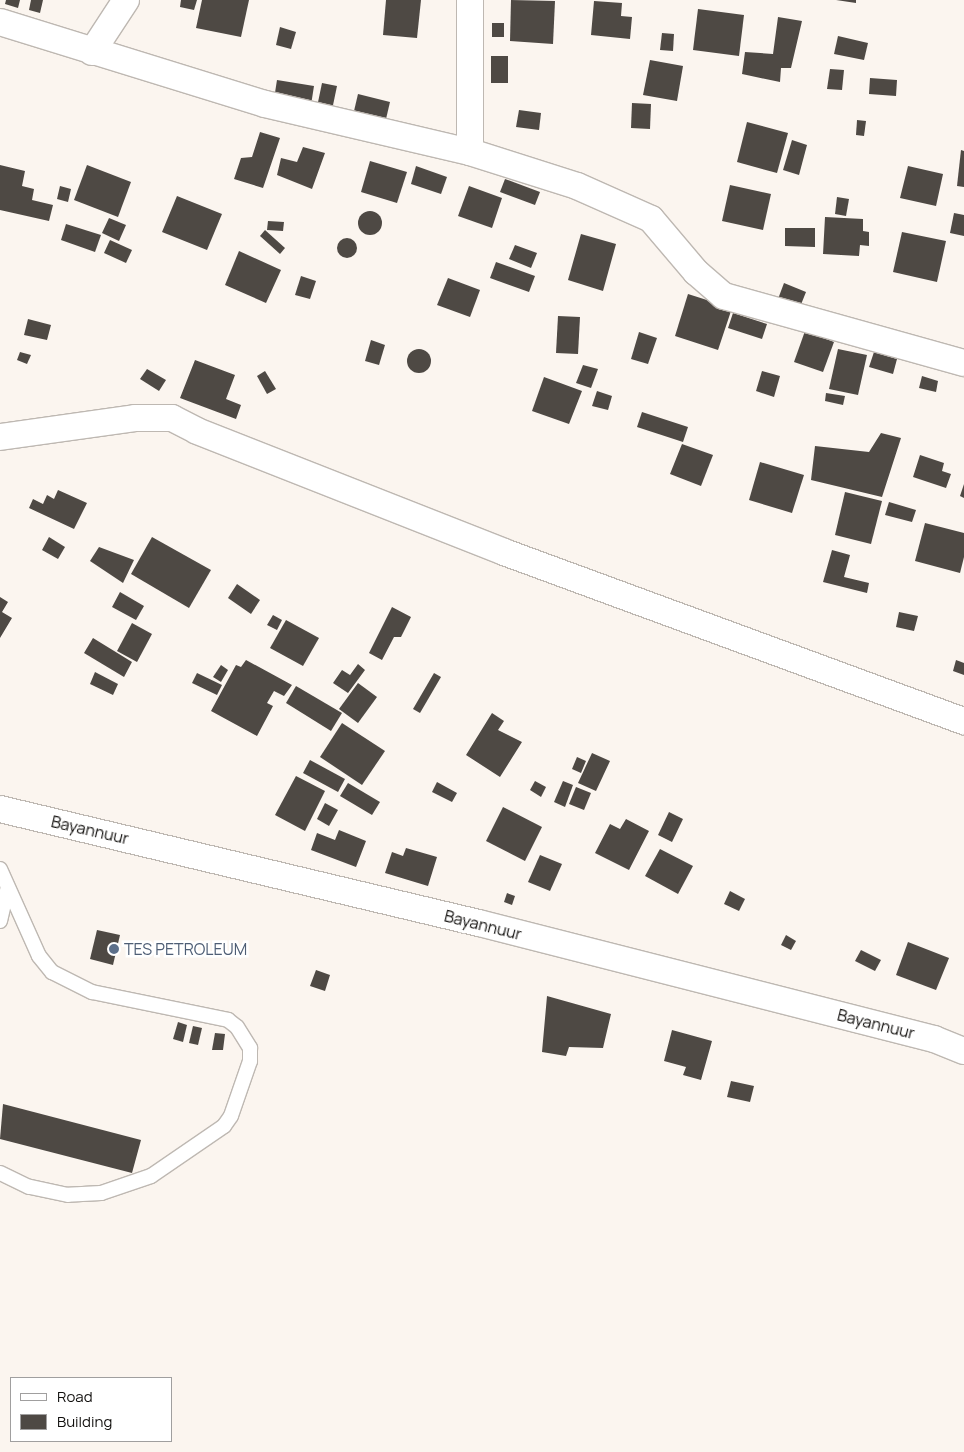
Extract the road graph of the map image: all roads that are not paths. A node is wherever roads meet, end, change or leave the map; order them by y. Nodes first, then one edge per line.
1 (126, 0) edge
2 (470, 0) edge
3 (0, 22) edge
4 (92, 52) junction
5 (470, 152) junction
6 (964, 363) edge
7 (0, 437) edge
8 (964, 720) edge
9 (0, 809) edge
10 (0, 869) edge
11 (7, 890) junction
12 (0, 922) edge
13 (964, 1051) edge
14 (0, 1173) edge

1 - 4 street
2 - 5 street
3 - 4 street
4 - 5 street
5 - 6 street
7 - 8 street
9 - 13 street, Bayannuur
10 - 11 lane
11 - 12 lane
11 - 14 lane

